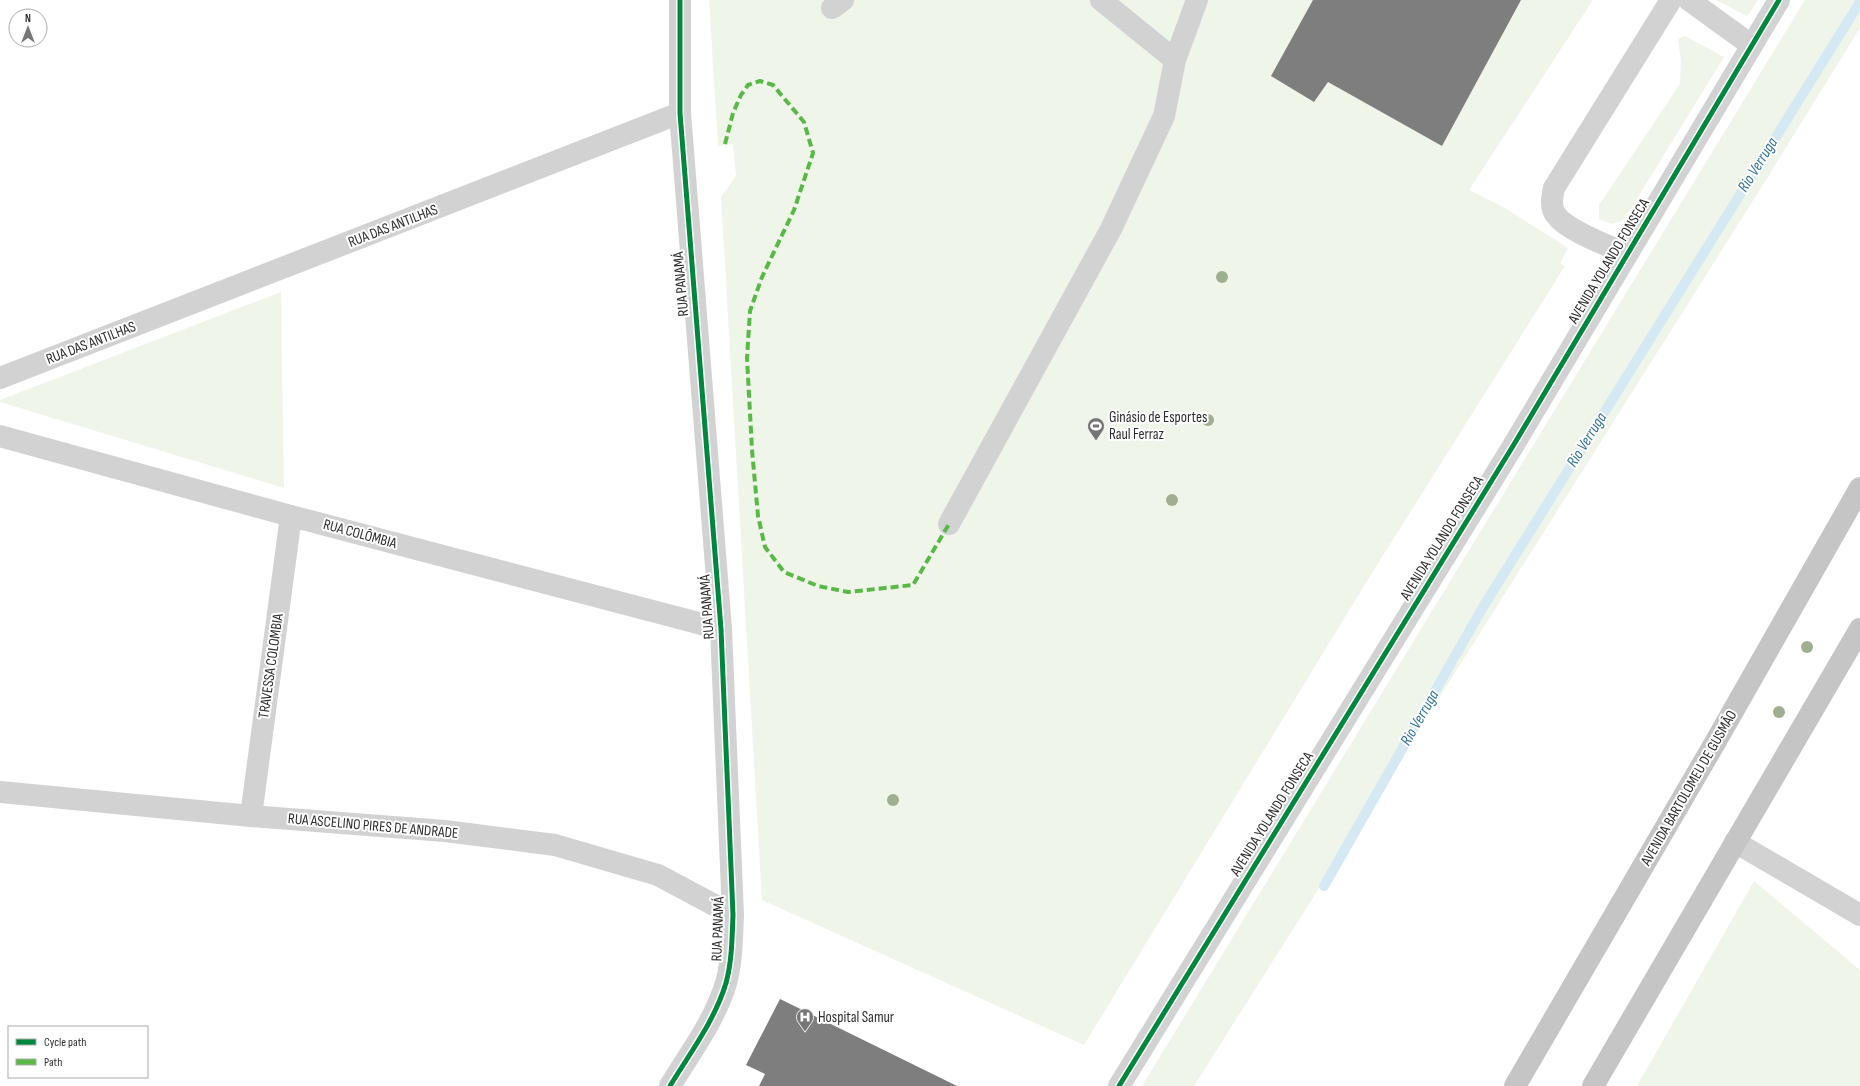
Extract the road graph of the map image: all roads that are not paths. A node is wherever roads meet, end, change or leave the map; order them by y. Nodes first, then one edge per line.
1 (680, 0) edge
2 (1101, 0) edge
3 (1197, 0) edge
4 (1671, 0) edge
5 (1689, 0) edge
6 (1779, 0) edge
7 (1751, 45) junction
8 (1175, 60) junction
9 (680, 113) junction
10 (1627, 254) junction
11 (0, 378) edge
12 (0, 436) edge
13 (1860, 488) edge
14 (292, 516) junction
15 (949, 524) dead end
16 (721, 629) junction
17 (1860, 630) edge
18 (0, 792) edge
19 (251, 816) junction
20 (1736, 842) junction
21 (1860, 915) edge
22 (733, 916) junction
23 (670, 1086) edge
24 (1119, 1086) edge
25 (1515, 1086) edge
26 (1593, 1086) edge

1 - 9 street
2 - 8 street
3 - 8 street
4 - 10 street, AVENIDA YOLANDO FONSECA
5 - 7 street
6 - 7 street, AVENIDA YOLANDO FONSECA
7 - 10 street, AVENIDA YOLANDO FONSECA
8 - 15 street
9 - 11 street, RUA DAS ANTILHAS
9 - 16 street, RUA PANAMÁ
10 - 24 street, AVENIDA YOLANDO FONSECA
12 - 14 street, RUA COLÔMBIA
13 - 25 main road, AVENIDA BARTOLOMEU DE GUSMÃO
14 - 16 street, RUA COLÔMBIA
14 - 19 street, TRAVESSA COLOMBIA
16 - 22 street, RUA PANAMÁ
17 - 20 main road
18 - 19 street, RUA ASCELINO PIRES DE ANDRADE
19 - 22 street, RUA ASCELINO PIRES DE ANDRADE
20 - 21 street
20 - 26 main road
22 - 23 street, RUA PANAMÁ

